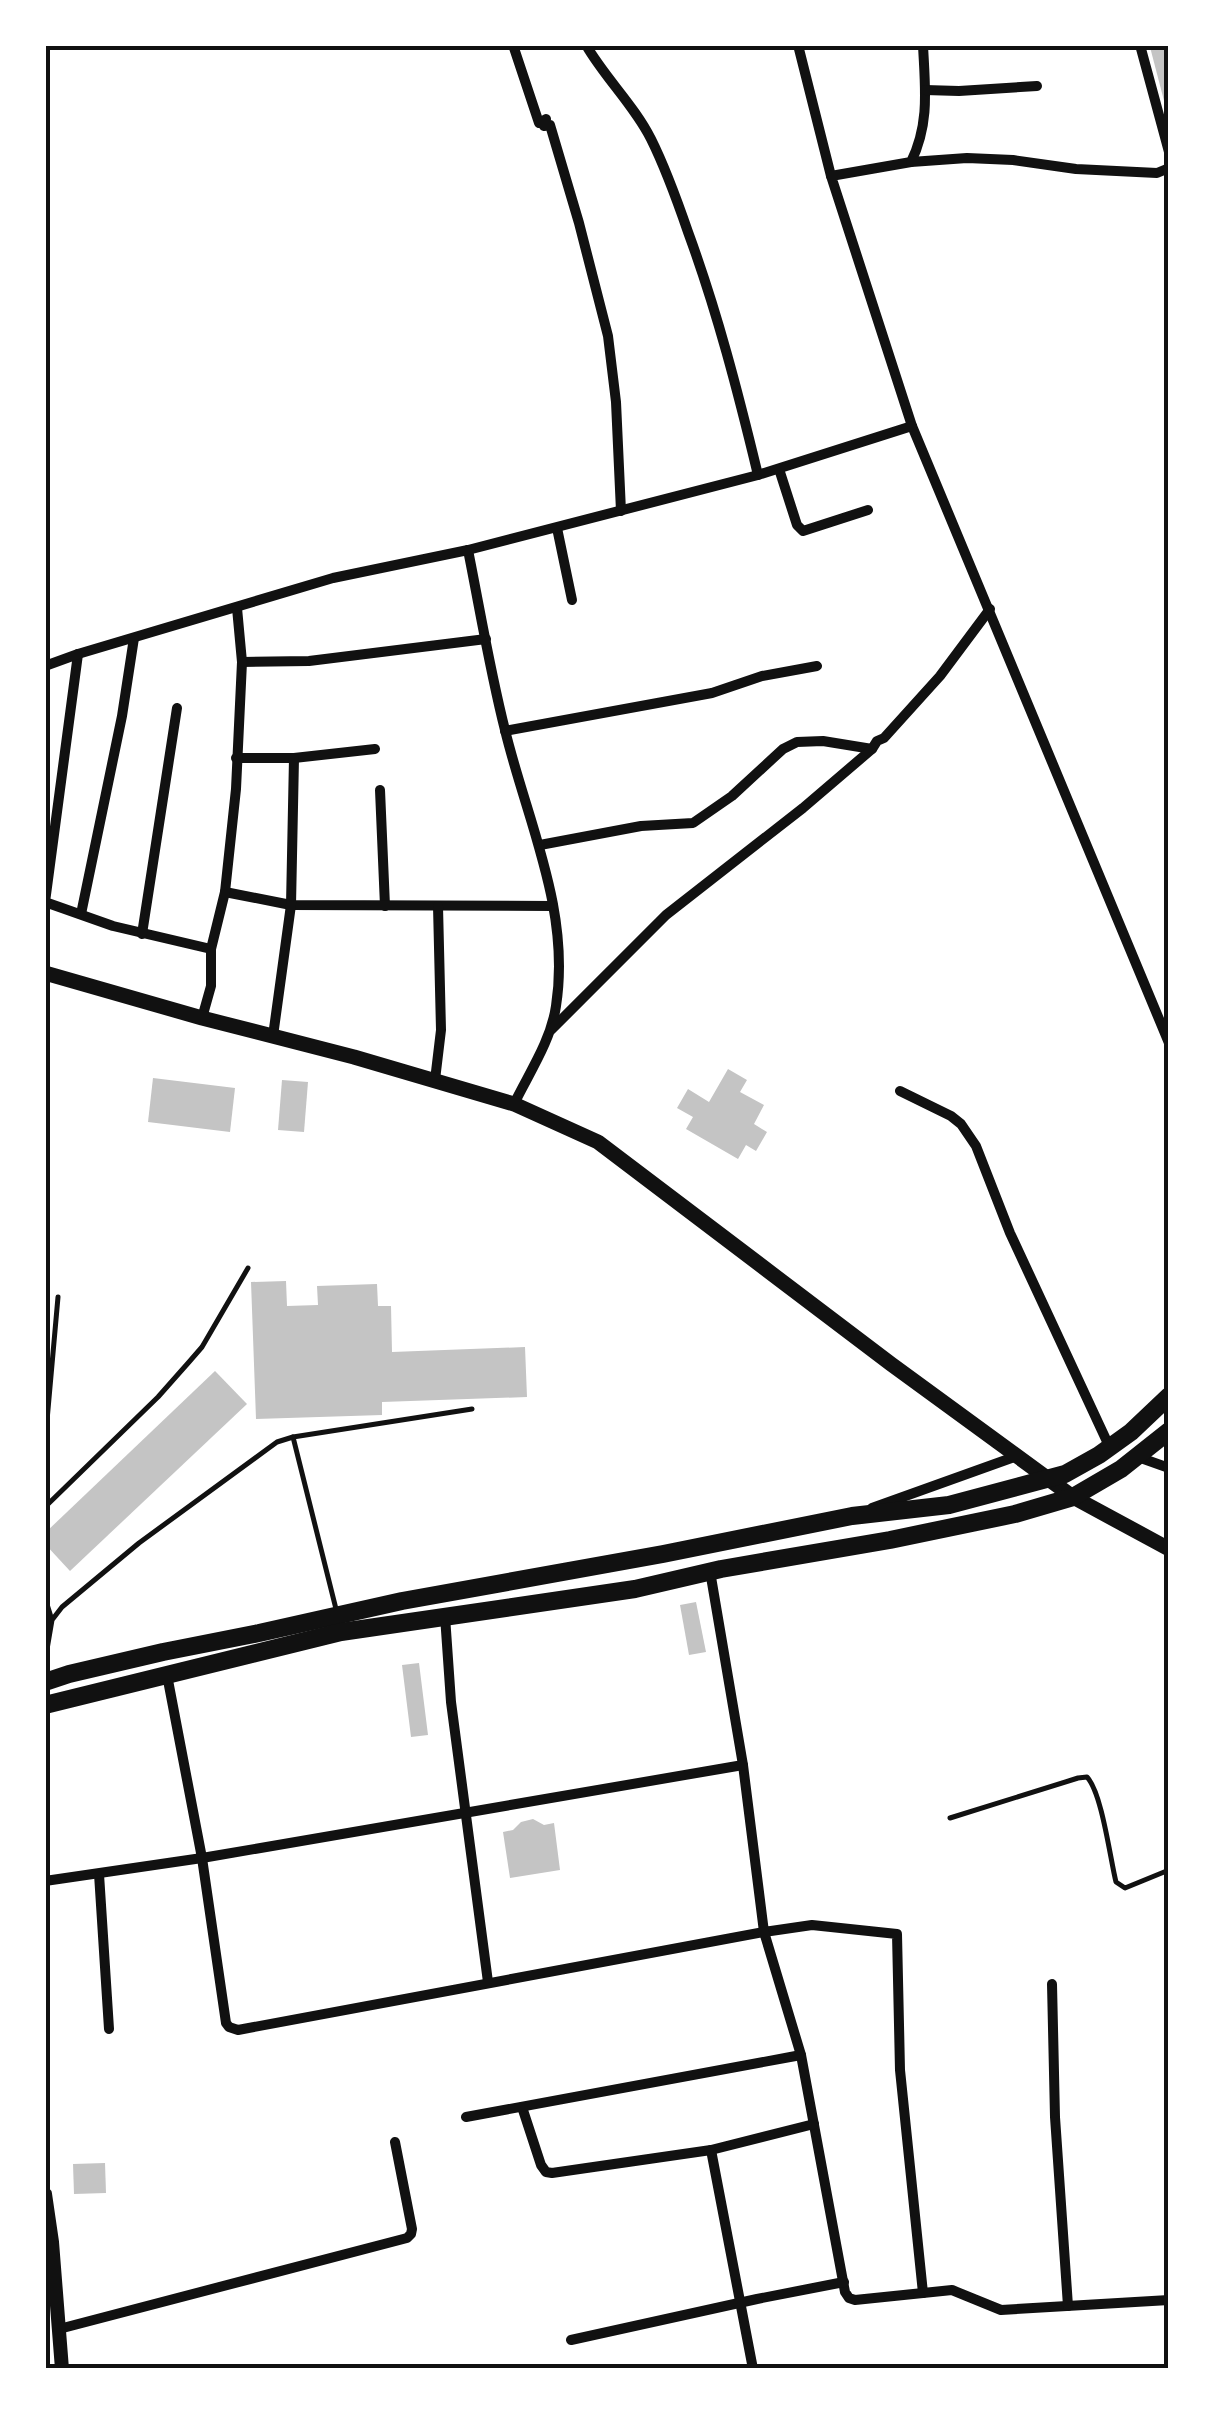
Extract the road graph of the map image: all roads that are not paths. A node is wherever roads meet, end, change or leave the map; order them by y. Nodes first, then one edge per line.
1 (513, 45) edge
2 (586, 45) edge
3 (798, 45) edge
4 (923, 45) edge
5 (1140, 45) edge
6 (1037, 86) dead end
7 (926, 90) junction
8 (1169, 152) edge
9 (912, 162) junction
10 (1169, 168) edge
11 (831, 176) junction
12 (912, 426) junction
13 (779, 469) junction
14 (758, 475) junction
15 (622, 510) junction
16 (868, 510) dead end
17 (556, 528) junction
18 (468, 550) junction
19 (572, 600) dead end
20 (237, 608) junction
21 (990, 609) junction
22 (134, 638) junction
23 (486, 639) junction
24 (78, 654) junction
25 (242, 662) junction
26 (45, 666) edge
27 (818, 666) dead end
28 (177, 708) dead end
29 (505, 731) junction
30 (375, 749) dead end
31 (872, 749) junction
32 (236, 758) junction
33 (294, 758) junction
34 (380, 790) dead end
35 (540, 844) junction
36 (226, 892) junction
37 (291, 905) junction
38 (385, 906) junction
39 (438, 906) junction
40 (553, 906) junction
41 (81, 914) junction
42 (142, 934) junction
43 (211, 949) junction
44 (45, 973) edge
45 (202, 1018) junction
46 (551, 1030) junction
47 (274, 1036) junction
48 (1169, 1043) edge
49 (435, 1080) junction
50 (900, 1090) dead end
51 (514, 1104) junction
52 (248, 1268) dead end
53 (58, 1297) dead end
54 (1169, 1396) edge
55 (472, 1409) dead end
56 (1169, 1430) edge
57 (293, 1437) junction
58 (45, 1443) edge
59 (1110, 1448) junction
60 (1016, 1456) junction
61 (1138, 1457) junction
62 (1169, 1468) edge
63 (1048, 1479) junction
64 (1073, 1497) junction
65 (45, 1508) edge
66 (844, 1518) junction
67 (1169, 1549) edge
68 (710, 1572) junction
69 (45, 1598) edge
70 (431, 1613) junction
71 (338, 1616) junction
72 (52, 1620) junction
73 (45, 1661) edge
74 (167, 1675) junction
75 (45, 1682) edge
76 (45, 1705) edge
77 (742, 1766) junction
78 (467, 1812) junction
79 (950, 1818) dead end
80 (202, 1858) junction
81 (1169, 1870) edge
82 (99, 1874) junction
83 (45, 1882) edge
84 (764, 1932) junction
85 (488, 1982) junction
86 (1052, 1984) dead end
87 (110, 2029) dead end
88 (801, 2055) junction
89 (522, 2107) junction
90 (466, 2117) dead end
91 (814, 2124) junction
92 (396, 2142) dead end
93 (712, 2150) junction
94 (45, 2194) edge
95 (844, 2282) junction
96 (923, 2293) junction
97 (1169, 2300) edge
98 (742, 2302) junction
99 (1068, 2306) junction
100 (59, 2328) junction
101 (571, 2340) dead end
102 (62, 2369) edge
103 (753, 2369) edge

1 - 15 street
2 - 14 street
3 - 11 street
4 - 7 street
5 - 8 street
6 - 7 street
7 - 9 street
9 - 10 street
9 - 11 street
11 - 12 street
12 - 13 street
12 - 21 street
13 - 14 street
13 - 16 street
14 - 15 street
15 - 17 street
17 - 18 street
17 - 19 street
18 - 20 street
18 - 23 street
20 - 22 street
20 - 25 street
21 - 31 street
21 - 48 street
22 - 24 street
22 - 41 street
23 - 25 street
23 - 29 street
24 - 26 street
24 - 41 street
25 - 32 street
27 - 29 street
28 - 42 street
29 - 35 street
30 - 33 street
31 - 35 street
31 - 46 street
32 - 33 street
32 - 36 street
33 - 37 street
34 - 38 street
35 - 40 street
36 - 37 street
36 - 43 street
37 - 38 street
37 - 47 street
38 - 39 street
39 - 40 street
39 - 49 street
40 - 46 street
41 - 42 street
42 - 43 street
43 - 45 street
44 - 45 main road
45 - 47 main road
46 - 51 street
47 - 49 main road
49 - 51 main road
50 - 59 street
51 - 60 main road
52 - 65 lane
53 - 58 lane
54 - 59 highway
55 - 57 lane
56 - 61 highway
57 - 71 lane
57 - 72 lane
59 - 63 highway
60 - 63 main road
60 - 66 street
61 - 62 street
61 - 64 highway
63 - 64 main road
63 - 66 highway
64 - 67 main road
64 - 68 highway
66 - 71 highway
68 - 70 highway
68 - 77 street
69 - 72 lane
70 - 74 highway
70 - 78 street
71 - 75 highway
72 - 73 lane
74 - 76 highway
74 - 80 street
77 - 78 street
77 - 84 street
78 - 80 street
78 - 85 street
79 - 81 lane
80 - 82 street
80 - 85 street
82 - 83 street
82 - 87 street
84 - 85 street
84 - 88 street
84 - 96 street
86 - 99 street
88 - 89 street
88 - 91 street
89 - 90 street
89 - 93 street
91 - 93 street
91 - 95 street
92 - 100 street
93 - 98 street
94 - 100 street
95 - 96 street
95 - 98 street
96 - 99 street
97 - 99 street
98 - 101 street
98 - 103 street
100 - 102 street

